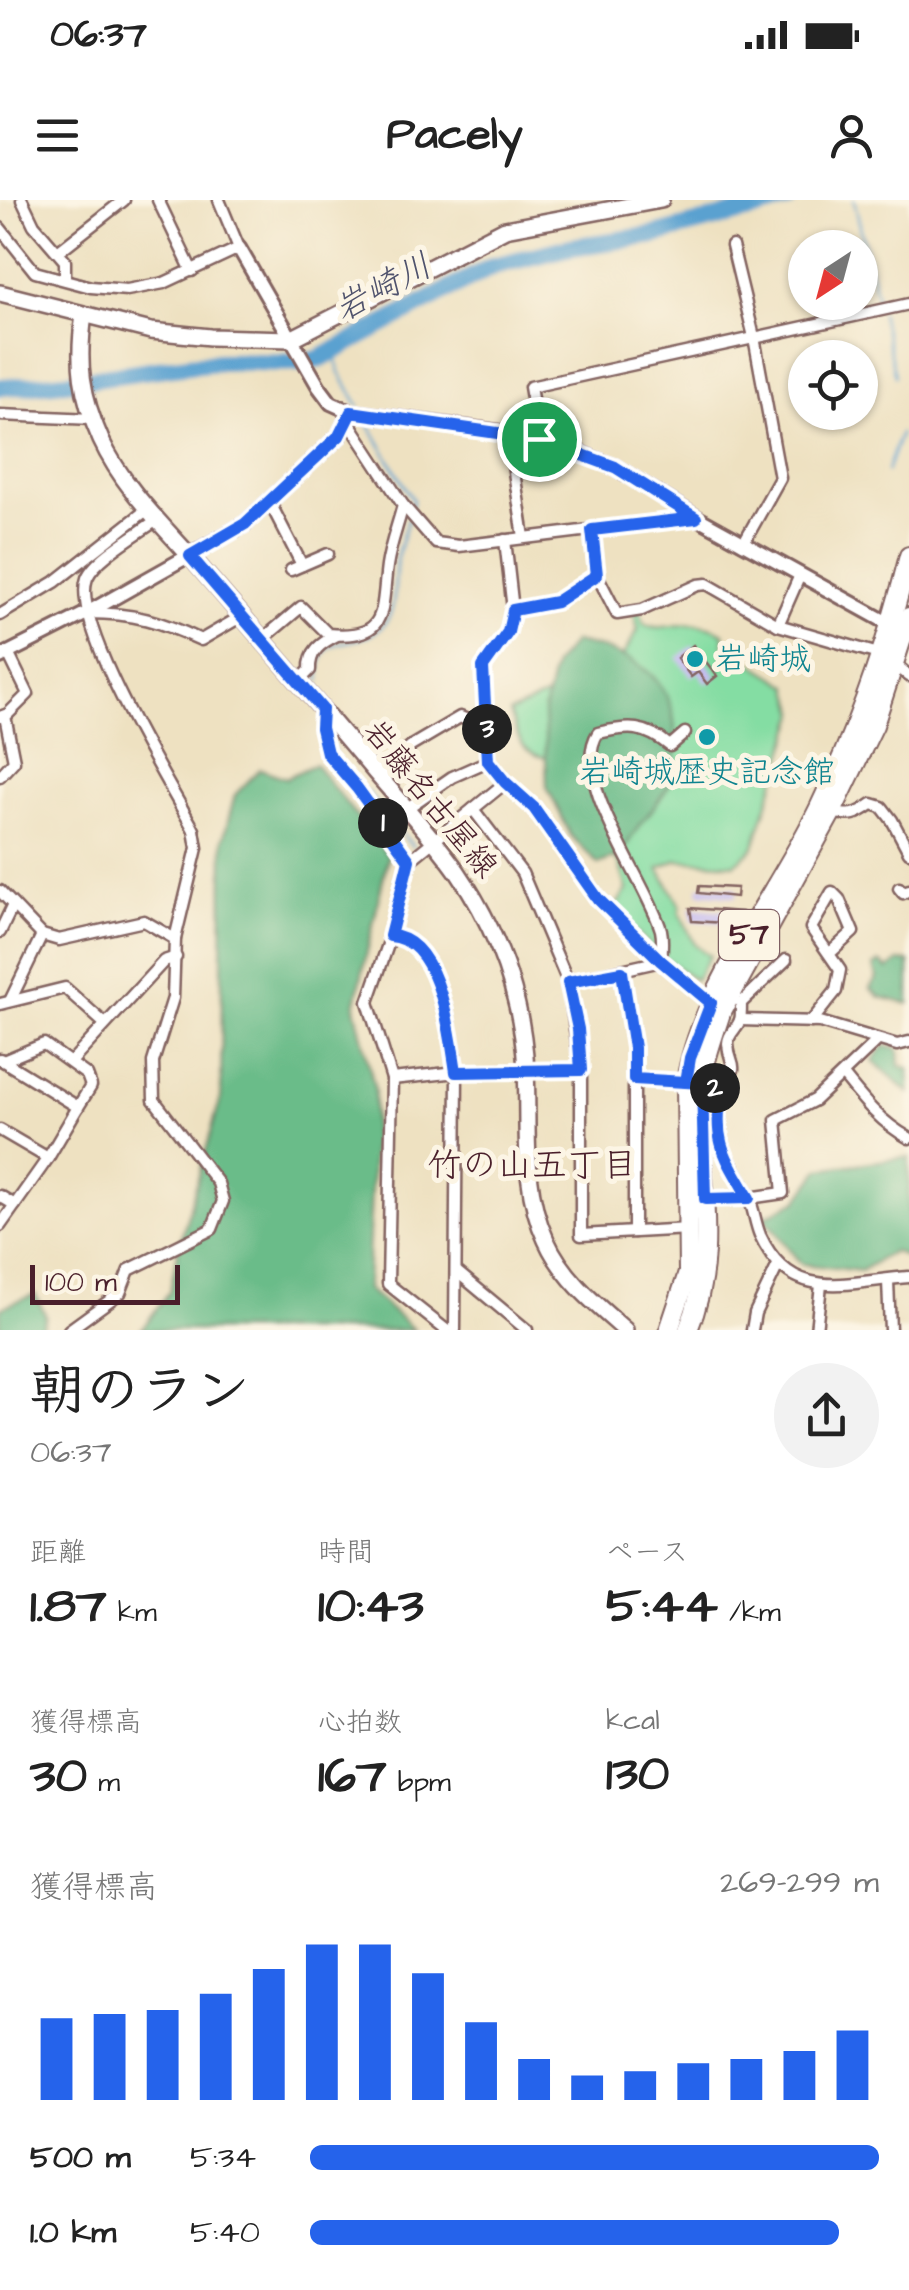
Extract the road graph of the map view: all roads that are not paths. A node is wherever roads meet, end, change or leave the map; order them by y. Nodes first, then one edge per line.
1 (22, 200) edge
2 (124, 200) edge
3 (158, 200) edge
4 (219, 200) edge
5 (661, 200) edge
6 (0, 228) edge
7 (732, 246) dead end
8 (239, 248) junction
9 (59, 251) junction
10 (192, 270) junction
11 (66, 279) junction
12 (0, 293) edge
13 (909, 304) edge
14 (84, 315) junction
15 (754, 337) junction
16 (294, 343) junction
17 (0, 414) edge
18 (91, 415) junction
19 (355, 415) junction
20 (508, 433) junction
21 (539, 439) junction
22 (270, 502) junction
23 (408, 511) junction
24 (154, 514) junction
25 (696, 518) junction
26 (592, 530) junction
27 (524, 538) junction
28 (505, 540) junction
29 (743, 544) junction
30 (328, 554) dead end
31 (190, 556) junction
32 (909, 556) edge
33 (597, 575) junction
34 (800, 575) junction
35 (513, 610) junction
36 (88, 613) junction
37 (0, 614) edge
38 (242, 616) junction
39 (778, 624) junction
40 (903, 628) edge
41 (338, 635) junction
42 (263, 638) junction
43 (4, 655) edge
44 (896, 665) edge
45 (299, 681) junction
46 (322, 709) junction
47 (3, 716) edge
48 (487, 728) junction
49 (685, 733) dead end
50 (488, 761) junction
51 (0, 776) edge
52 (379, 777) junction
53 (505, 782) junction
54 (406, 809) junction
55 (473, 809) junction
56 (832, 812) junction
57 (434, 843) junction
58 (909, 852) edge
59 (409, 860) junction
60 (0, 891) edge
61 (13, 905) junction
62 (0, 932) edge
63 (42, 935) junction
64 (390, 936) junction
65 (175, 939) junction
66 (829, 954) junction
67 (176, 957) junction
68 (786, 960) dead end
69 (661, 961) junction
70 (622, 972) junction
71 (568, 982) junction
72 (5, 1003) edge
73 (711, 1003) junction
74 (740, 1020) junction
75 (811, 1022) junction
76 (104, 1024) junction
77 (878, 1040) junction
78 (909, 1042) edge
79 (2, 1060) edge
80 (72, 1061) junction
81 (526, 1070) junction
82 (581, 1070) junction
83 (456, 1072) junction
84 (843, 1075) junction
85 (392, 1078) junction
86 (634, 1079) junction
87 (694, 1082) junction
88 (722, 1089) junction
89 (78, 1107) junction
90 (0, 1130) edge
91 (909, 1138) edge
92 (48, 1158) junction
93 (0, 1196) edge
94 (749, 1198) junction
95 (705, 1199) junction
96 (14, 1205) junction
97 (0, 1226) edge
98 (689, 1229) junction
99 (634, 1232) junction
100 (777, 1267) junction
101 (456, 1271) junction
102 (909, 1277) edge
103 (888, 1281) junction
104 (821, 1285) junction
105 (69, 1330) edge
106 (446, 1330) edge
107 (455, 1330) edge
108 (526, 1330) edge
109 (626, 1330) edge
110 (669, 1330) edge
111 (688, 1330) edge
112 (752, 1330) edge
113 (816, 1330) edge
114 (890, 1330) edge

1 - 9 street
2 - 9 street
3 - 10 street
4 - 8 street
5 - 16 main road
6 - 11 street
7 - 15 street
8 - 10 street
8 - 16 street
9 - 11 street
10 - 11 street
12 - 14 main road
13 - 15 street
14 - 16 main road
14 - 18 main road, 岩藤名古屋線
15 - 21 street
15 - 29 street
16 - 19 street
17 - 18 street
18 - 24 main road, 岩藤名古屋線
19 - 20 street
19 - 22 street
19 - 23 street
20 - 21 street
20 - 27 street
21 - 25 street
22 - 30 street
22 - 31 street
23 - 28 street
23 - 41 street
24 - 31 main road, 岩藤名古屋線
24 - 36 street
24 - 37 street
25 - 26 street
25 - 29 street
26 - 27 street
26 - 33 street
27 - 28 street
28 - 35 street
29 - 34 street
31 - 36 street
31 - 38 main road, 岩藤名古屋線
32 - 40 main road, 57
33 - 35 street
33 - 39 street
34 - 39 street
34 - 40 street
35 - 48 street
36 - 38 street
36 - 43 street
36 - 65 street
38 - 42 main road, 岩藤名古屋線
39 - 44 street
40 - 44 main road, 57
41 - 42 street
41 - 45 street
42 - 45 main road, 岩藤名古屋線
43 - 47 street
44 - 56 main road, 57
44 - 73 main road, 57
45 - 46 main road, 岩藤名古屋線
46 - 52 main road, 岩藤名古屋線
46 - 59 street
47 - 51 street
48 - 50 street
48 - 52 street
49 - 69 street
50 - 53 street
50 - 54 street
52 - 54 main road, 岩藤名古屋線
53 - 55 street
53 - 69 street
54 - 57 main road, 岩藤名古屋線
55 - 57 street
55 - 71 street
56 - 58 street
56 - 87 main road, 57
57 - 59 street
57 - 81 main road, 岩藤名古屋線
59 - 64 street
60 - 61 street
61 - 62 street
61 - 63 street
63 - 65 street
63 - 72 street
64 - 83 street
64 - 85 street
65 - 67 street
66 - 66 street
66 - 75 street
67 - 76 street
67 - 105 street
68 - 74 street
69 - 70 street
69 - 73 street
70 - 71 street
70 - 86 street
71 - 82 street
72 - 76 street
73 - 87 main road, 57
74 - 75 street
74 - 88 street
75 - 77 street
76 - 80 street
77 - 78 street
77 - 84 street
79 - 80 street
79 - 89 street
80 - 89 street
81 - 82 street
81 - 83 street
81 - 109 main road, 岩藤名古屋線
82 - 99 street
83 - 85 street
83 - 101 street
84 - 91 street
84 - 94 street
85 - 106 street
86 - 87 street
86 - 99 street
87 - 88 street
87 - 95 main road, 57
87 - 98 main road, 57
88 - 94 street
89 - 92 street
90 - 92 street
92 - 96 street
93 - 96 street
94 - 95 street
94 - 100 street
95 - 111 main road, 57
96 - 97 street
98 - 99 street
98 - 110 main road, 57
100 - 104 street
100 - 112 street
101 - 107 street
101 - 108 street
102 - 103 street
103 - 104 street
103 - 114 street
104 - 113 street

